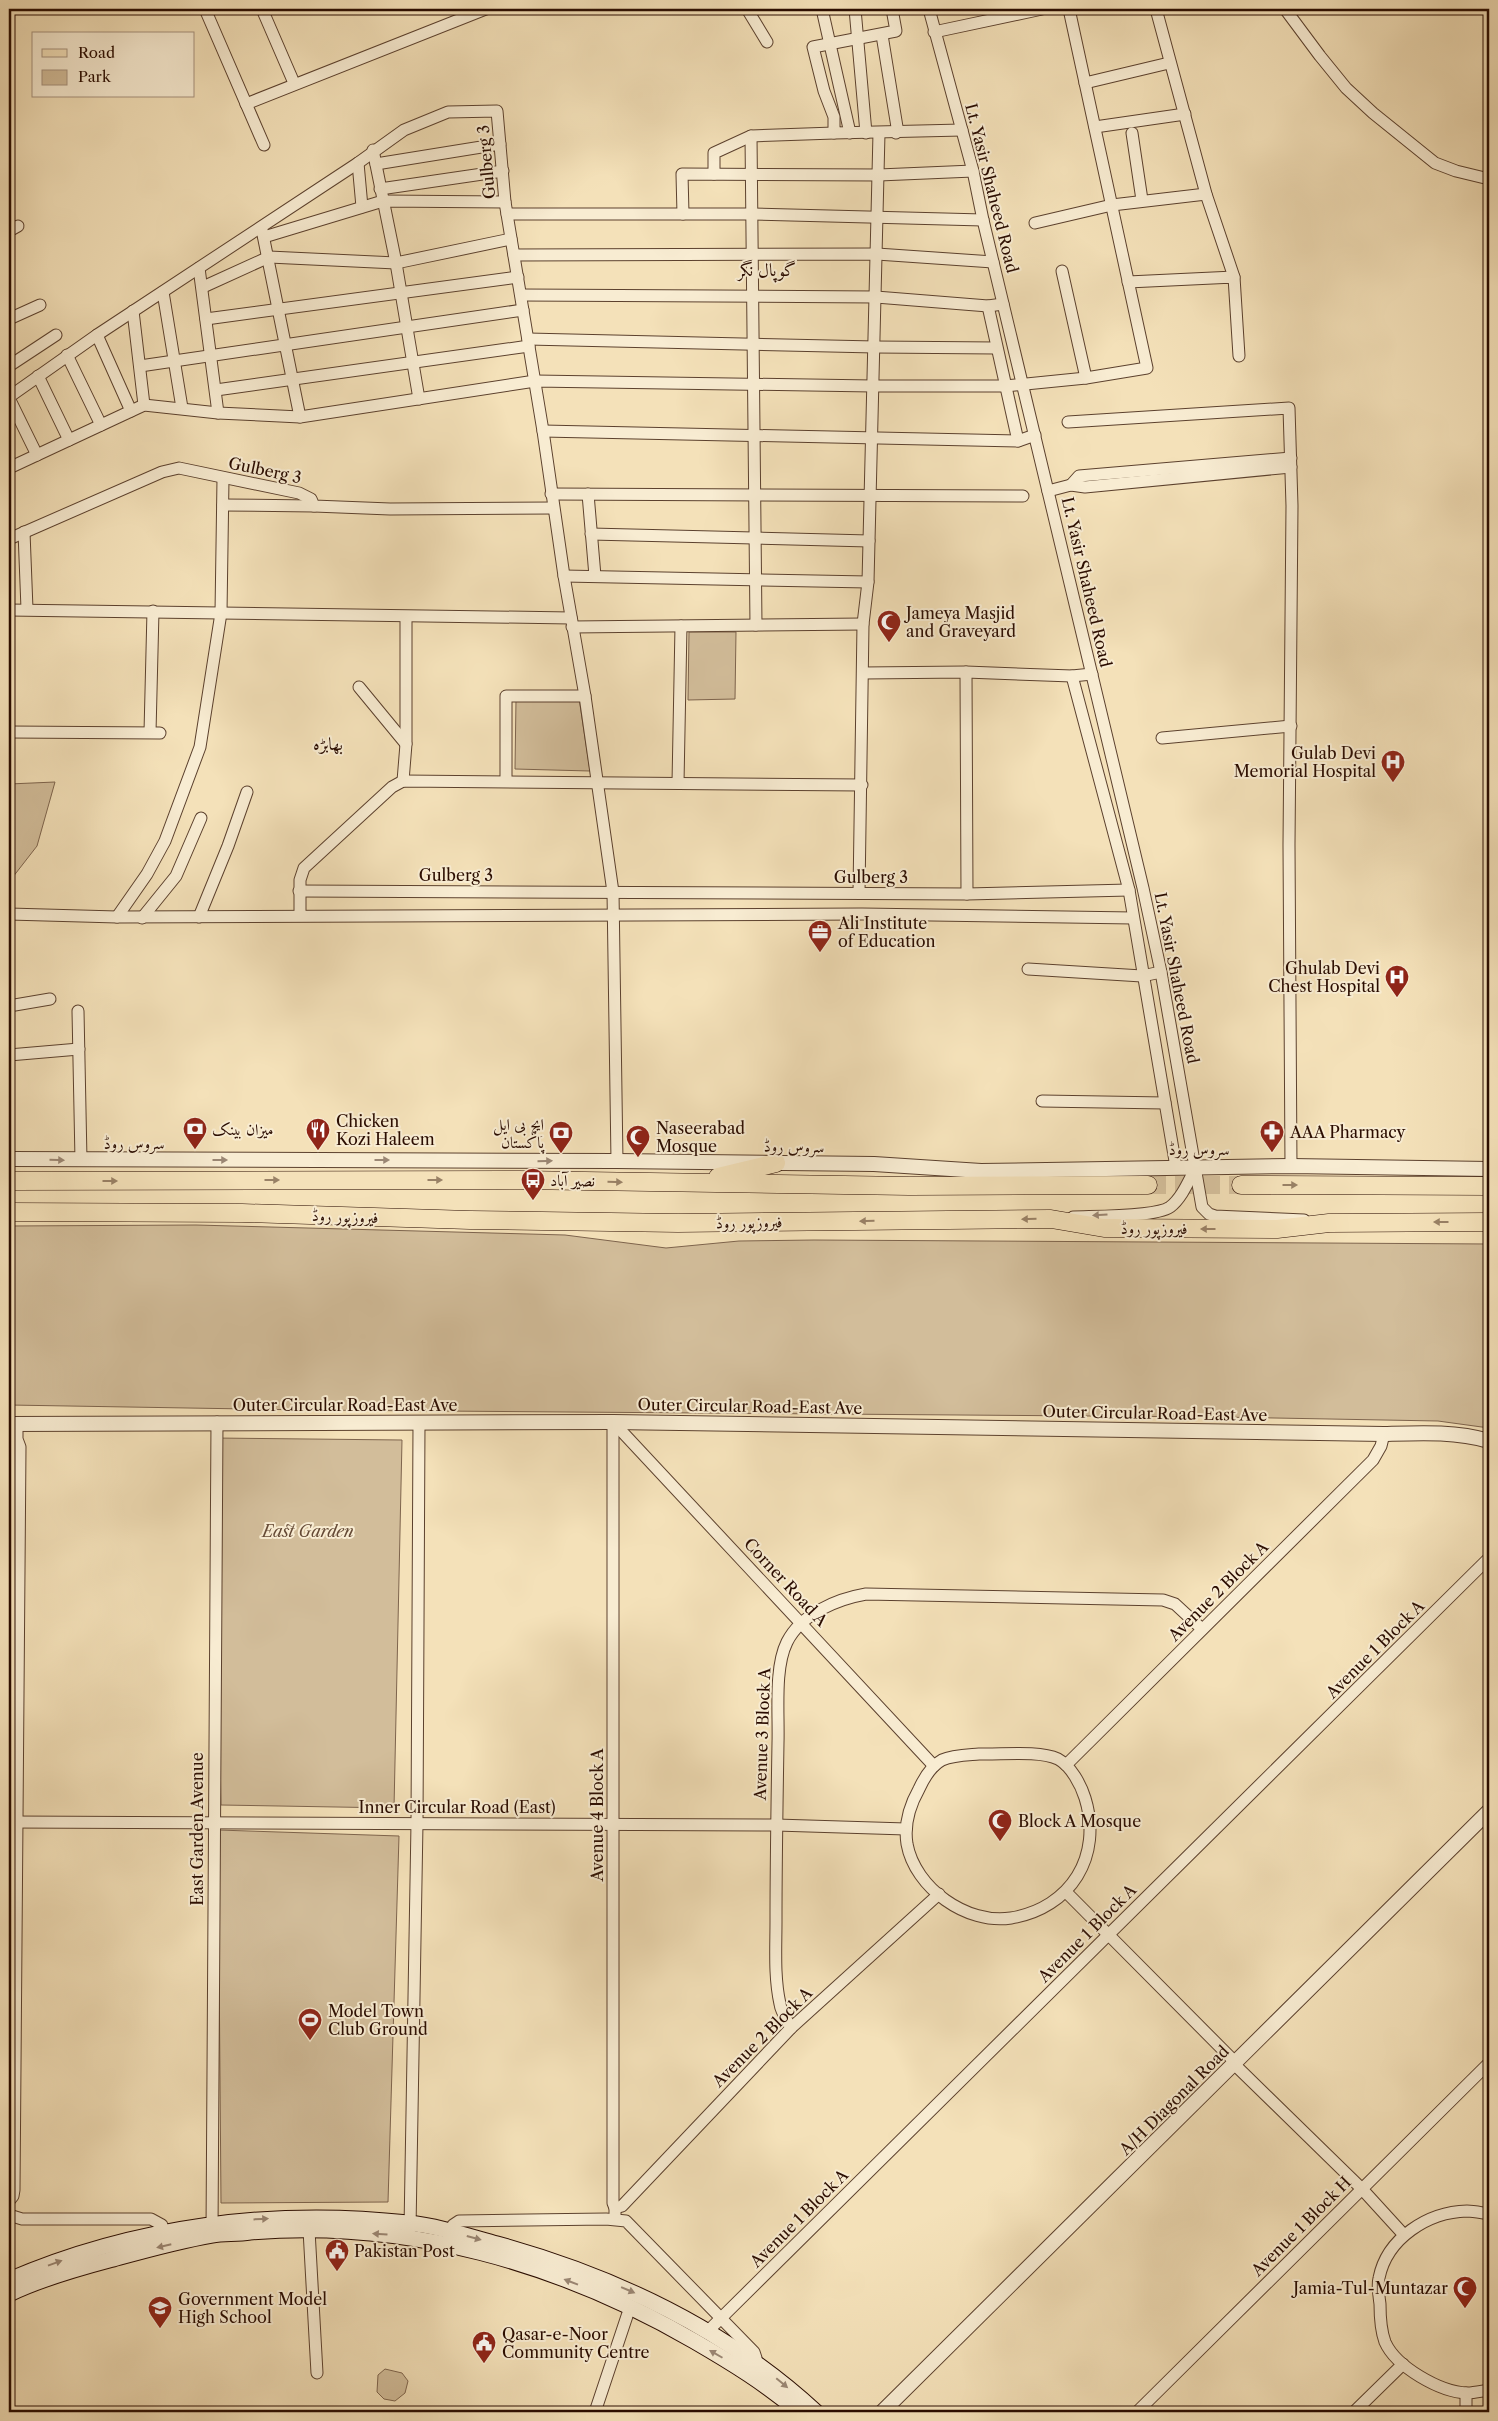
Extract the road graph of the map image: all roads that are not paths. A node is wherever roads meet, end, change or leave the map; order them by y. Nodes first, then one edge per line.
1 (205, 9) edge
2 (262, 9) edge
3 (486, 9) edge
4 (747, 9) edge
5 (822, 9) edge
6 (855, 9) edge
7 (892, 9) edge
8 (929, 9) edge
9 (1042, 9) edge
10 (1069, 9) edge
11 (1156, 9) edge
12 (1285, 9) edge
13 (934, 32) junction
14 (882, 35) junction
15 (859, 39) junction
16 (767, 42) dead end
17 (829, 44) junction
18 (1169, 63) junction
19 (294, 83) junction
20 (1085, 83) junction
21 (246, 104) junction
22 (1185, 114) junction
23 (1095, 127) junction
24 (962, 130) junction
25 (834, 133) junction
26 (850, 133) junction
27 (866, 133) junction
28 (879, 133) junction
29 (896, 133) junction
30 (1132, 133) dead end
31 (751, 136) junction
32 (500, 144) junction
33 (264, 145) dead end
34 (373, 150) junction
35 (358, 163) junction
36 (376, 164) junction
37 (973, 170) junction
38 (503, 171) junction
39 (714, 174) junction
40 (752, 174) junction
41 (879, 175) junction
42 (1489, 179) edge
43 (380, 189) junction
44 (1206, 194) junction
45 (1142, 200) junction
46 (383, 201) junction
47 (505, 202) junction
48 (1112, 205) junction
49 (362, 207) junction
50 (507, 214) junction
51 (684, 214) junction
52 (752, 214) junction
53 (878, 216) junction
54 (982, 220) junction
55 (1035, 223) dead end
56 (261, 225) junction
57 (264, 237) junction
58 (511, 238) junction
59 (752, 254) junction
60 (877, 254) junction
61 (514, 255) junction
62 (269, 257) junction
63 (993, 262) junction
64 (396, 263) junction
65 (199, 268) junction
66 (1062, 271) dead end
67 (518, 277) junction
68 (1234, 277) junction
69 (1128, 282) junction
70 (203, 287) junction
71 (163, 292) junction
72 (401, 292) junction
73 (521, 295) junction
74 (753, 297) junction
75 (876, 297) junction
76 (1003, 304) junction
77 (40, 305) dead end
78 (988, 306) junction
79 (280, 309) junction
80 (523, 310) junction
81 (132, 311) junction
82 (9, 319) edge
83 (206, 319) junction
84 (407, 327) junction
85 (56, 335) dead end
86 (97, 335) junction
87 (529, 342) junction
88 (753, 344) junction
89 (287, 345) junction
90 (874, 347) junction
91 (996, 348) junction
92 (67, 355) junction
93 (210, 356) junction
94 (1239, 356) dead end
95 (174, 361) junction
96 (413, 362) junction
97 (9, 366) edge
98 (140, 366) junction
99 (38, 376) junction
100 (1086, 378) junction
101 (292, 380) junction
102 (535, 381) junction
103 (1023, 383) junction
104 (754, 385) junction
105 (873, 386) junction
106 (1005, 386) junction
107 (216, 390) junction
108 (9, 397) edge
109 (419, 399) junction
110 (144, 405) junction
111 (182, 408) junction
112 (131, 411) junction
113 (218, 413) junction
114 (300, 417) junction
115 (1068, 422) dead end
116 (101, 425) junction
117 (543, 430) junction
118 (754, 436) junction
119 (1035, 436) junction
120 (872, 439) junction
121 (69, 440) junction
122 (1018, 441) junction
123 (37, 455) junction
124 (1291, 462) junction
125 (9, 468) edge
126 (223, 478) junction
127 (1048, 491) junction
128 (551, 494) junction
129 (588, 494) junction
130 (754, 495) junction
131 (870, 495) junction
132 (1023, 496) dead end
133 (223, 505) junction
134 (314, 506) junction
135 (553, 508) junction
136 (24, 532) junction
137 (591, 534) junction
138 (755, 538) junction
139 (9, 539) edge
140 (869, 541) junction
141 (564, 576) junction
142 (595, 576) junction
143 (755, 580) junction
144 (868, 582) junction
145 (27, 609) junction
146 (9, 610) edge
147 (153, 611) junction
148 (221, 613) junction
149 (406, 617) junction
150 (572, 623) junction
151 (863, 624) junction
152 (756, 625) junction
153 (681, 626) junction
154 (966, 672) junction
155 (863, 673) junction
156 (1092, 674) junction
157 (1072, 676) junction
158 (358, 687) dead end
159 (585, 696) junction
160 (1290, 726) junction
161 (9, 732) edge
162 (1162, 738) dead end
163 (406, 744) junction
164 (403, 781) junction
165 (506, 781) junction
166 (598, 782) junction
167 (678, 783) junction
168 (862, 785) junction
169 (247, 792) dead end
170 (201, 818) dead end
171 (1129, 890) junction
172 (299, 891) junction
173 (613, 892) junction
174 (859, 893) junction
175 (967, 894) junction
176 (9, 914) edge
177 (615, 914) junction
178 (300, 915) junction
179 (199, 917) junction
180 (117, 918) junction
181 (142, 918) junction
182 (1133, 918) junction
183 (1028, 969) dead end
184 (1161, 972) junction
185 (1142, 976) junction
186 (50, 999) dead end
187 (9, 1006) edge
188 (78, 1011) dead end
189 (78, 1049) junction
190 (9, 1055) edge
191 (1181, 1082) junction
192 (1163, 1089) junction
193 (1042, 1101) dead end
194 (1165, 1103) junction
195 (1169, 1122) junction
196 (1188, 1124) junction
197 (9, 1159) edge
198 (81, 1160) junction
199 (617, 1160) junction
200 (776, 1163) junction
201 (1291, 1166) junction
202 (1176, 1167) junction
203 (1196, 1167) junction
204 (1489, 1169) edge
205 (9, 1181) edge
206 (693, 1183) junction
207 (1241, 1184) tunnel mouth
208 (1148, 1185) tunnel mouth
209 (1489, 1186) edge
210 (9, 1212) edge
211 (1051, 1219) junction
212 (1489, 1222) edge
213 (1328, 1223) junction
214 (217, 1422) junction
215 (613, 1422) junction
216 (13, 1424) edge
217 (419, 1424) junction
218 (1384, 1434) junction
219 (13, 1440) edge
220 (1489, 1441) edge
221 (1489, 1558) edge
222 (803, 1623) junction
223 (1202, 1629) junction
224 (934, 1766) junction
225 (1066, 1766) junction
226 (1489, 1811) edge
227 (13, 1822) edge
228 (214, 1823) junction
229 (417, 1823) junction
230 (613, 1824) junction
231 (776, 1825) junction
232 (906, 1829) junction
233 (1066, 1892) junction
234 (939, 1894) junction
235 (1107, 1936) junction
236 (790, 2028) junction
237 (1235, 2064) junction
238 (1489, 2064) edge
239 (1362, 2189) junction
240 (9, 2201) edge
241 (615, 2213) junction
242 (1489, 2214) edge
243 (9, 2215) edge
244 (212, 2230) junction
245 (309, 2230) junction
246 (410, 2230) junction
247 (451, 2231) junction
248 (163, 2233) junction
249 (1404, 2235) junction
250 (9, 2280) edge
251 (9, 2294) edge
252 (630, 2307) junction
253 (721, 2318) junction
254 (707, 2332) junction
255 (1403, 2364) junction
256 (751, 2367) junction
257 (317, 2373) dead end
258 (1489, 2390) edge
259 (1466, 2393) junction
260 (594, 2412) edge
261 (799, 2412) edge
262 (816, 2412) edge
263 (882, 2412) edge
264 (1137, 2412) edge
265 (1354, 2412) edge
266 (1466, 2412) edge

1 - 21 street
2 - 19 street
3 - 19 street
4 - 16 street
5 - 17 street
6 - 15 street
7 - 14 street
8 - 13 street, Lt. Yasir Shaheed Road
9 - 13 street
10 - 20 street
11 - 18 street
12 - 42 street
13 - 24 street, Lt. Yasir Shaheed Road
14 - 15 street
14 - 29 street
15 - 17 street
15 - 27 street
17 - 25 street
17 - 26 street
18 - 20 street
18 - 22 street
19 - 21 street
20 - 23 street
21 - 33 street
22 - 23 street
22 - 44 street
23 - 48 street
24 - 29 street
24 - 37 street, Lt. Yasir Shaheed Road
25 - 26 street
25 - 31 street
26 - 27 street
27 - 28 street
28 - 29 street
28 - 41 street
30 - 45 street
31 - 39 street
31 - 40 street
32 - 34 street, Gulberg 3
32 - 36 street
32 - 38 street, Gulberg 3
34 - 35 street
34 - 36 street
35 - 49 street
35 - 56 street
36 - 43 street
37 - 41 street
37 - 54 street, Lt. Yasir Shaheed Road
38 - 43 street
38 - 47 street, Gulberg 3
39 - 40 street
39 - 51 street
40 - 41 street
40 - 52 street
41 - 53 street
43 - 46 street
44 - 45 street
44 - 68 street
45 - 48 street
46 - 47 street
46 - 49 street
46 - 64 street
47 - 50 street, Gulberg 3
48 - 55 street
48 - 69 street
49 - 57 street
50 - 51 street
50 - 58 street, Gulberg 3
51 - 52 street
52 - 53 street
52 - 59 street
53 - 54 street
53 - 60 street
54 - 63 street, Lt. Yasir Shaheed Road
56 - 57 street
56 - 65 street
57 - 62 street
58 - 61 street, Gulberg 3
58 - 64 street
59 - 60 street
59 - 61 street
59 - 74 street
60 - 63 street
60 - 75 street
61 - 67 street, Gulberg 3
62 - 64 street
62 - 70 street
62 - 79 street
63 - 76 street, Lt. Yasir Shaheed Road
64 - 72 street
65 - 70 street
65 - 71 street
66 - 100 street
67 - 72 street
67 - 73 street, Gulberg 3
68 - 69 street
68 - 94 street
69 - 100 street
70 - 83 street
71 - 81 street
71 - 95 street
72 - 79 street
72 - 84 street
73 - 74 street
73 - 80 street, Gulberg 3
74 - 75 street
74 - 88 street
75 - 78 street
75 - 90 street
76 - 78 street
76 - 103 street, Lt. Yasir Shaheed Road
77 - 82 street
78 - 91 street
79 - 83 street
79 - 89 street
80 - 84 street
80 - 87 street, Gulberg 3
81 - 86 street
81 - 98 street
83 - 93 street
84 - 89 street
84 - 96 street
85 - 97 street
86 - 92 street
86 - 112 street
87 - 88 street
87 - 96 street
87 - 102 street, Gulberg 3
88 - 90 street
88 - 104 street
89 - 93 street
89 - 101 street
90 - 91 street
90 - 105 street
91 - 106 street
92 - 99 street
92 - 116 street
93 - 95 street
93 - 107 street
95 - 98 street
95 - 111 street
96 - 101 street
96 - 109 street
98 - 110 street
99 - 108 street
99 - 121 street
100 - 103 street
101 - 107 street
101 - 114 street
102 - 104 street
102 - 109 street
102 - 117 street, Gulberg 3
103 - 106 street
103 - 119 street, Lt. Yasir Shaheed Road
104 - 105 street
104 - 118 street
105 - 106 street
105 - 120 street
106 - 122 street
107 - 113 street
108 - 123 street
109 - 114 street
110 - 111 street
110 - 112 street
111 - 113 street
112 - 116 street
113 - 114 street
115 - 124 street
116 - 121 street
117 - 118 street
117 - 128 street, Gulberg 3
118 - 120 street
118 - 130 street
119 - 122 street
119 - 127 street, Lt. Yasir Shaheed Road
120 - 122 street
120 - 131 street
121 - 123 street
123 - 125 street
124 - 127 street
124 - 160 street
126 - 133 street
126 - 134 street, Gulberg 3
126 - 136 street, Gulberg 3
127 - 156 street, Lt. Yasir Shaheed Road
128 - 129 street
128 - 135 street, Gulberg 3
129 - 130 street
129 - 137 street
130 - 131 street
130 - 138 street
131 - 132 street
131 - 140 street
133 - 134 street
133 - 148 street
134 - 135 street, Gulberg 3
135 - 141 street, Gulberg 3
136 - 139 street, Gulberg 3
136 - 145 street
137 - 138 street
137 - 142 street
138 - 140 street
138 - 143 street
140 - 144 street
141 - 142 street
141 - 150 street, Gulberg 3
142 - 143 street
143 - 144 street
143 - 152 street
144 - 151 street
145 - 146 street
145 - 147 street
147 - 148 street
147 - 161 street
148 - 149 street
148 - 180 street
149 - 150 street
149 - 163 street
150 - 153 street
150 - 159 street, Gulberg 3
151 - 152 street
151 - 155 street
152 - 153 street
153 - 167 street
154 - 155 street
154 - 157 street
154 - 175 street
155 - 168 street
156 - 157 street
156 - 184 street, Lt. Yasir Shaheed Road
157 - 171 street
158 - 163 street
159 - 165 street
159 - 166 street, Gulberg 3
160 - 162 street
160 - 201 street
163 - 164 street
164 - 165 street
164 - 172 street
165 - 166 street
166 - 167 street
166 - 173 street, Gulberg 3
167 - 168 street
168 - 174 street
169 - 179 street
170 - 181 street
171 - 175 street, Gulberg 3
171 - 182 street
172 - 173 street, Gulberg 3
172 - 178 street
173 - 174 street, Gulberg 3
173 - 177 street
174 - 175 street, Gulberg 3
176 - 180 street
177 - 178 street
177 - 182 street
177 - 199 street
178 - 179 street
179 - 181 street
180 - 181 street
182 - 185 street
183 - 185 street
184 - 185 street
184 - 191 street, Lt. Yasir Shaheed Road
185 - 192 street
186 - 187 street
188 - 189 street
189 - 190 street
189 - 198 street
191 - 192 street
191 - 196 street, Lt. Yasir Shaheed Road
192 - 194 street
193 - 194 street
194 - 195 street
195 - 196 street
195 - 202 street
196 - 203 street, Lt. Yasir Shaheed Road
197 -> 198 street, سروس روڈ
198 -> 199 street, سروس روڈ
199 - 200 street, سروس روڈ
200 - 202 street, سروس روڈ
200 - 206 main road
201 - 203 street, سروس روڈ
201 - 204 street, سروس روڈ
202 - 203 street, سروس روڈ
203 -> 211 street
203 - 213 street, Lt. Yasir Shaheed Road
205 -> 206 main road
206 - 208 main road
207 -> 209 main road
211 -> 210 main road, فیروزپور روڈ
213 -> 211 main road, فیروزپور روڈ
212 -> 213 main road, فیروزپور روڈ
214 - 216 street, Outer Circular Road-East Ave
214 - 217 street, Outer Circular Road-East Ave
214 - 228 street, East Garden Avenue
215 - 217 street, Outer Circular Road-East Ave
215 - 218 street, Outer Circular Road-East Ave
215 - 222 street, Corner Road A
215 - 230 street, Avenue 4 Block A
216 - 219 street
217 - 229 street
218 - 220 street, Outer Circular Road-East Ave
218 - 223 street, Avenue 2 Block A
219 - 227 street
221 - 235 street, Avenue 1 Block A
222 - 223 street, Avenue 3 Block A
222 - 224 street, Corner Road A
222 - 231 street, Avenue 3 Block A
223 - 225 street, Avenue 2 Block A
224 - 225 street
224 - 232 street
225 - 233 street
226 - 237 street, A/H Diagonal Road
227 - 228 street, Inner Circular Road (East)
227 - 240 street
228 - 229 street, Inner Circular Road (East)
228 - 244 street, East Garden Avenue
229 - 230 street, Inner Circular Road (East)
229 - 246 street
230 - 231 street, Inner Circular Road (East)
230 - 241 street, Avenue 4 Block A
231 - 232 street, Inner Circular Road (East)
231 - 236 street, Avenue 3 Block A
232 - 234 street
233 - 234 street
233 - 235 street
234 - 236 street, Avenue 2 Block A
235 - 237 street
235 - 253 street, Avenue 1 Block A
236 - 241 street, Avenue 2 Block A
237 - 239 street
237 - 263 street, A/H Diagonal Road
238 - 239 street, Avenue 1 Block H
239 - 249 street
239 - 264 street, Avenue 1 Block H
241 - 247 street
241 - 253 street
242 - 249 street
243 - 248 street
244 - 245 main road
244 -> 246 main road
244 - 248 main road
244 -> 251 main road
246 -> 245 main road
245 - 257 street
246 - 247 main road
252 -> 246 main road
247 -> 254 main road
250 -> 248 main road
249 - 255 street
256 -> 252 main road
252 - 260 street
253 - 254 street, Avenue 1 Block A
253 - 256 street
254 - 256 main road
255 - 259 street
255 - 265 street
256 - 261 main road
256 -> 262 main road
258 - 259 street
259 - 266 street

